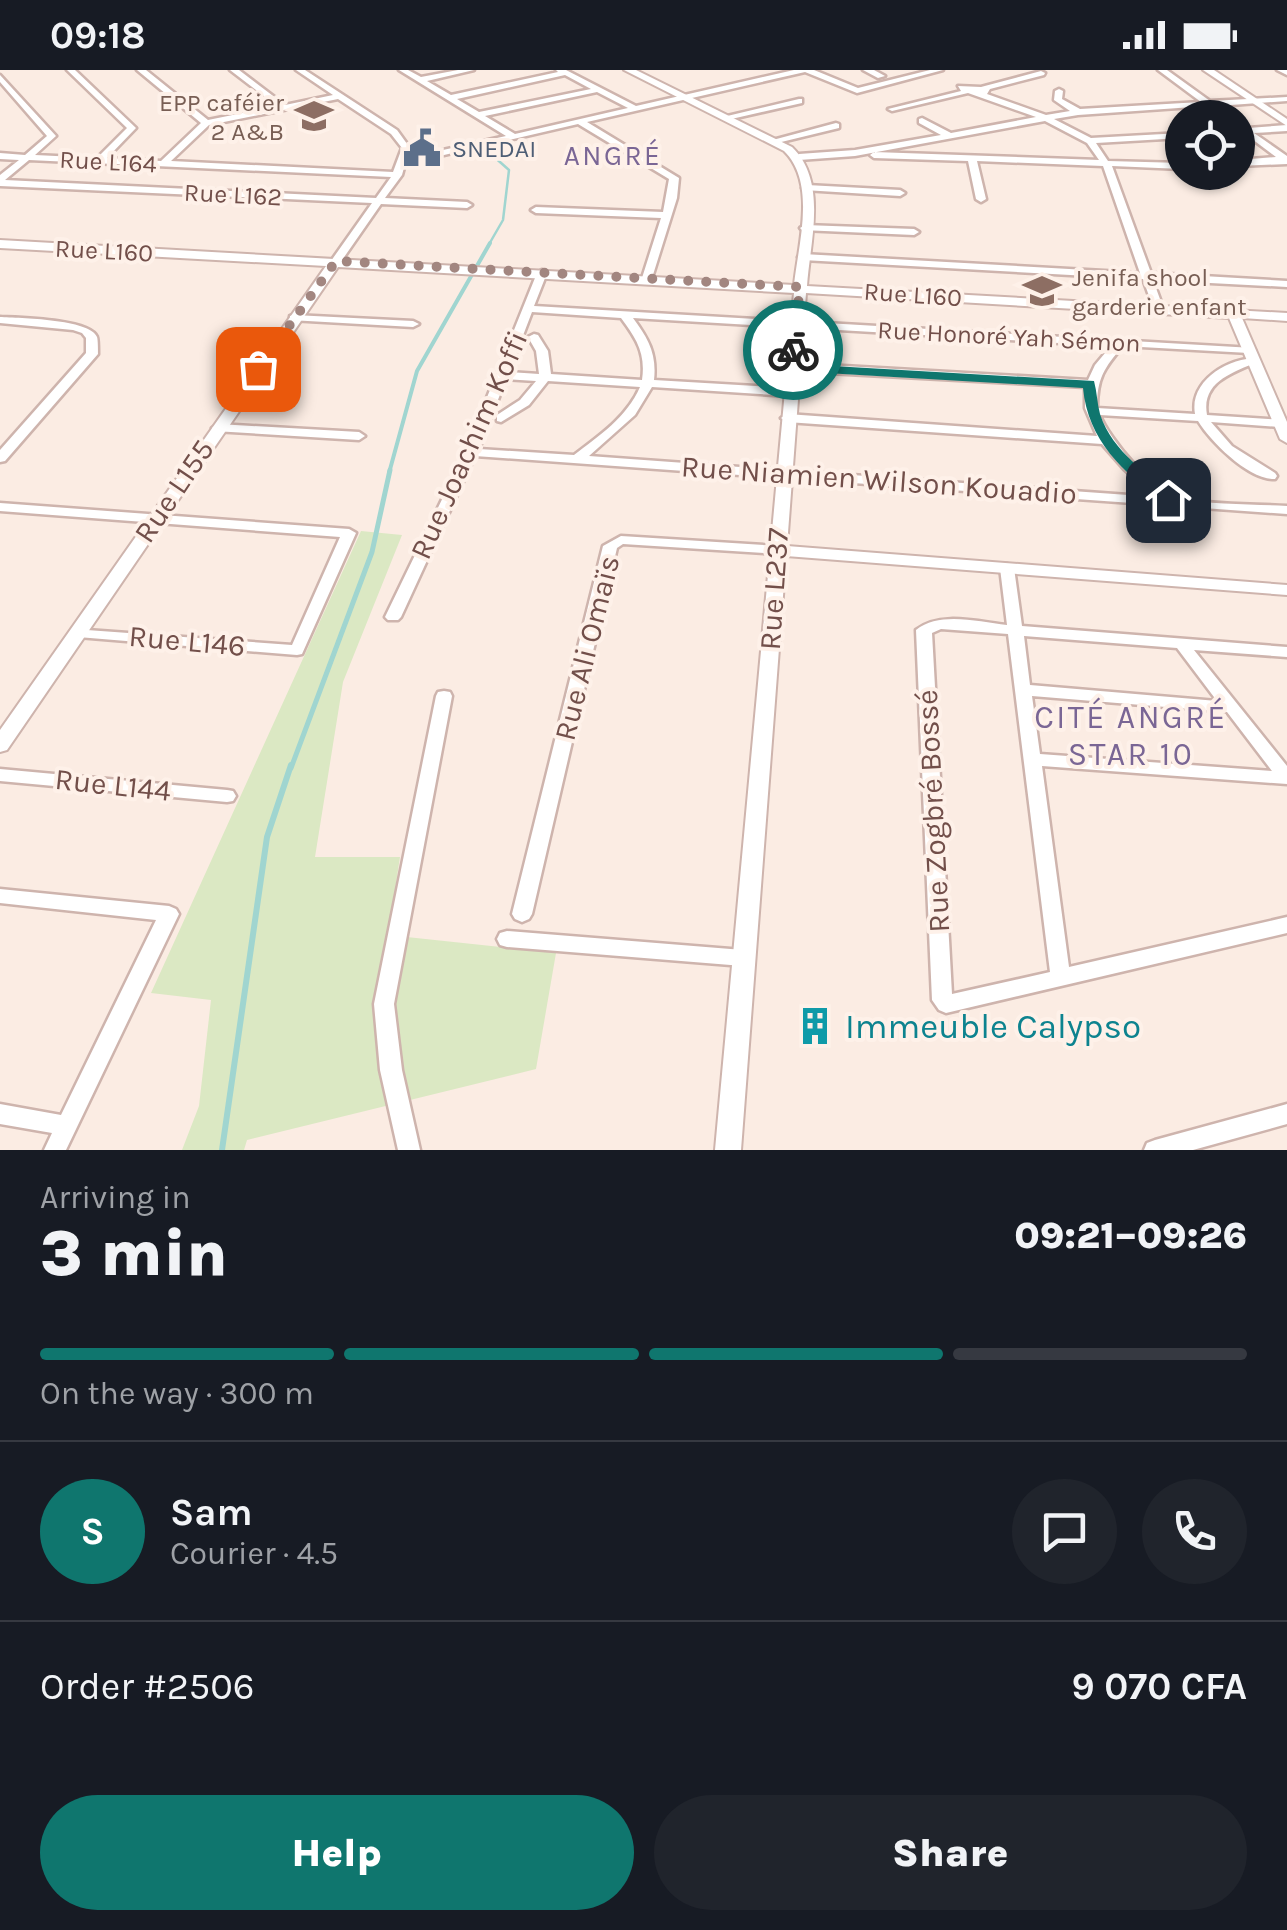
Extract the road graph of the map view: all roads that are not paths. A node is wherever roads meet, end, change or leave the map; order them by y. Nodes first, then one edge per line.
1 (71, 70) edge
2 (141, 70) edge
3 (234, 70) edge
4 (300, 70) edge
5 (403, 70) edge
6 (470, 70) edge
7 (629, 70) edge
8 (805, 70) edge
9 (867, 70) edge
10 (1162, 70) edge
11 (1208, 70) edge
12 (563, 71) edge
13 (932, 71) edge
14 (1041, 73) dead end
15 (0, 76) edge
16 (881, 76) dead end
17 (419, 80) junction
18 (965, 89) junction
19 (597, 90) junction
20 (984, 90) junction
21 (1059, 91) dead end
22 (340, 96) junction
23 (449, 98) junction
24 (685, 98) junction
25 (1203, 100) edge
26 (1253, 100) edge
27 (1287, 100) edge
28 (798, 101) dead end
29 (1255, 101) joint
30 (1165, 107) edge
31 (284, 108) junction
32 (636, 109) junction
33 (892, 109) dead end
34 (1078, 112) junction
35 (478, 116) junction
36 (727, 116) junction
37 (971, 116) dead end
38 (1046, 118) junction
39 (922, 121) dead end
40 (580, 122) junction
41 (206, 124) junction
42 (836, 126) dead end
43 (1287, 126) edge
44 (998, 127) junction
45 (1255, 128) edge
46 (950, 136) junction
47 (1165, 136) edge
48 (514, 137) junction
49 (1255, 139) edge
50 (773, 141) junction
51 (1090, 141) junction
52 (919, 151) junction
53 (855, 153) junction
54 (0, 156) edge
55 (799, 156) junction
56 (30, 157) junction
57 (1286, 160) edge
58 (99, 161) junction
59 (972, 161) junction
60 (402, 162) junction
61 (1255, 162) edge
62 (162, 164) junction
63 (1165, 166) edge
64 (1108, 167) junction
65 (396, 175) junction
66 (0, 181) edge
67 (807, 188) junction
68 (900, 193) dead end
69 (981, 199) dead end
70 (380, 201) junction
71 (466, 205) dead end
72 (536, 210) dead end
73 (666, 215) junction
74 (805, 228) junction
75 (914, 232) dead end
76 (0, 244) edge
77 (803, 257) junction
78 (336, 261) junction
79 (542, 273) junction
80 (1145, 276) junction
81 (647, 278) junction
82 (1287, 284) edge
83 (800, 287) junction
84 (528, 309) junction
85 (1159, 310) junction
86 (624, 314) junction
87 (1234, 314) junction
88 (1287, 317) edge
89 (294, 318) junction
90 (0, 320) edge
91 (413, 324) dead end
92 (795, 324) junction
93 (534, 337) dead end
94 (1122, 342) junction
95 (1251, 355) junction
96 (791, 367) junction
97 (502, 375) junction
98 (545, 378) junction
99 (647, 384) junction
100 (1090, 384) junction
101 (789, 392) junction
102 (1092, 411) junction
103 (1200, 417) junction
104 (501, 418) dead end
105 (786, 418) junction
106 (218, 428) junction
107 (1284, 431) edge
108 (359, 436) dead end
109 (1105, 440) junction
110 (470, 452) junction
111 (0, 458) edge
112 (576, 459) junction
113 (782, 474) junction
114 (1270, 476) dead end
115 (1168, 500) junction
116 (0, 507) edge
117 (1287, 510) edge
118 (157, 517) junction
119 (778, 550) junction
120 (1007, 568) junction
121 (1287, 590) edge
122 (393, 617) dead end
123 (1014, 630) junction
124 (78, 632) junction
125 (1181, 643) junction
126 (1283, 655) edge
127 (1022, 690) junction
128 (444, 696) dead end
129 (1228, 707) junction
130 (0, 745) edge
131 (1031, 758) junction
132 (0, 775) edge
133 (1287, 778) edge
134 (226, 796) dead end
135 (0, 896) edge
136 (522, 914) dead end
137 (1287, 925) edge
138 (507, 939) dead end
139 (743, 958) junction
140 (1061, 979) junction
141 (0, 1114) edge
142 (1287, 1114) edge
143 (66, 1126) junction
144 (55, 1150) edge
145 (409, 1150) edge
146 (728, 1150) edge
147 (1155, 1150) edge

1 - 58 street
2 - 41 street
3 - 31 street
4 - 22 street
5 - 17 street
6 - 17 street
7 - 24 street
8 - 13 street
8 - 24 street
9 - 16 street
10 - 25 street
11 - 26 street
12 - 19 street
12 - 23 street
13 - 18 street
14 - 20 street
15 - 56 street
17 - 23 street
18 - 20 street
18 - 33 street
19 - 32 street
19 - 35 street
20 - 38 street
21 - 34 street
22 - 31 street
22 - 60 street
23 - 35 street
24 - 32 street
24 - 36 street
27 - 29 street
28 - 36 street
29 - 43 street
30 - 34 street
31 - 41 street
32 - 40 street
34 - 38 street
35 - 48 street
36 - 50 street
37 - 44 street
38 - 44 street
38 - 51 street
39 - 46 street
40 - 48 street
40 - 73 street
41 - 62 street
42 - 50 street
43 - 45 street
44 - 46 street
46 - 52 street
47 - 51 street
48 - 60 street
49 - 57 street
50 - 55 street
51 - 64 street
52 - 53 street
52 - 53 street
52 - 59 street
53 - 55 street
54 - 56 street, Rue L164
55 - 67 street, Rue L237
56 - 58 street, Rue L164
56 - 66 street
57 - 61 street
58 - 62 street, Rue L164
59 - 64 street
59 - 69 street
60 - 65 street, Rue L155
62 - 65 street, Rue L164
63 - 64 street
64 - 80 street
65 - 70 street, Rue L155
66 - 70 street, Rue L162
67 - 68 street
67 - 74 street, Rue L237
70 - 71 street, Rue L162
70 - 78 street, Rue L155
72 - 73 street
73 - 81 street
74 - 75 street
74 - 77 street, Rue L237
76 - 78 street, Rue L160
77 - 80 street
77 - 83 street, Rue L237
78 - 79 street, Rue L160
78 - 89 street, Rue L155
79 - 81 street, Rue L160
79 - 84 street, Rue Joachim Koffi
80 - 82 street
80 - 85 street
81 - 83 street, Rue L160
83 - 85 street, Rue L160
83 - 92 street, Rue L237
84 - 86 street, Rue Honoré Yah Sémon
84 - 97 street, Rue Joachim Koffi
85 - 87 street, Rue L160
86 - 92 street, Rue Honoré Yah Sémon
86 - 99 street
87 - 88 street, Rue L160
87 - 95 street
89 - 91 street
89 - 106 street, Rue L155
90 - 111 street
92 - 94 street, Rue Honoré Yah Sémon
92 - 96 street, Rue L237
93 - 98 street
94 - 95 street, Rue Honoré Yah Sémon
94 - 100 street
95 - 103 street
95 - 107 street
96 - 100 street
96 - 101 street, Rue L237
97 - 98 street
97 - 110 street, Rue Joachim Koffi
98 - 99 street
98 - 104 street
99 - 101 street
99 - 112 street
100 - 102 street
101 - 105 street, Rue L237
102 - 103 street
102 - 109 street
103 - 107 street
103 - 114 street
105 - 109 street
105 - 113 street, Rue L237
106 - 108 street
106 - 118 street, Rue L155
109 - 115 street
110 - 112 street, Rue Niamien Wilson Kouadio
110 - 122 street, Rue Joachim Koffi
112 - 113 street, Rue Niamien Wilson Kouadio
113 - 115 street, Rue Niamien Wilson Kouadio
113 - 119 street, Rue L237
115 - 117 street, Rue Niamien Wilson Kouadio
116 - 118 street
118 - 124 street, Rue L155
118 - 124 street, Rue L146
119 - 120 street
119 - 136 street, Rue Ali Omaïs
119 - 139 street, Rue L237
120 - 121 street
120 - 123 street
123 - 125 street, Rue Zogbré Bossé
123 - 127 street
123 - 140 street, Rue Zogbré Bossé
124 - 130 street, Rue L155
125 - 126 street, Rue Zogbré Bossé
125 - 129 street
127 - 129 street
127 - 131 street
128 - 145 street
129 - 133 street
131 - 133 street
131 - 140 street
132 - 134 street, Rue L144
135 - 143 street
137 - 140 street, Rue Zogbré Bossé
138 - 139 street
139 - 146 street, Rue L237
141 - 143 street
142 - 147 street
143 - 144 street

